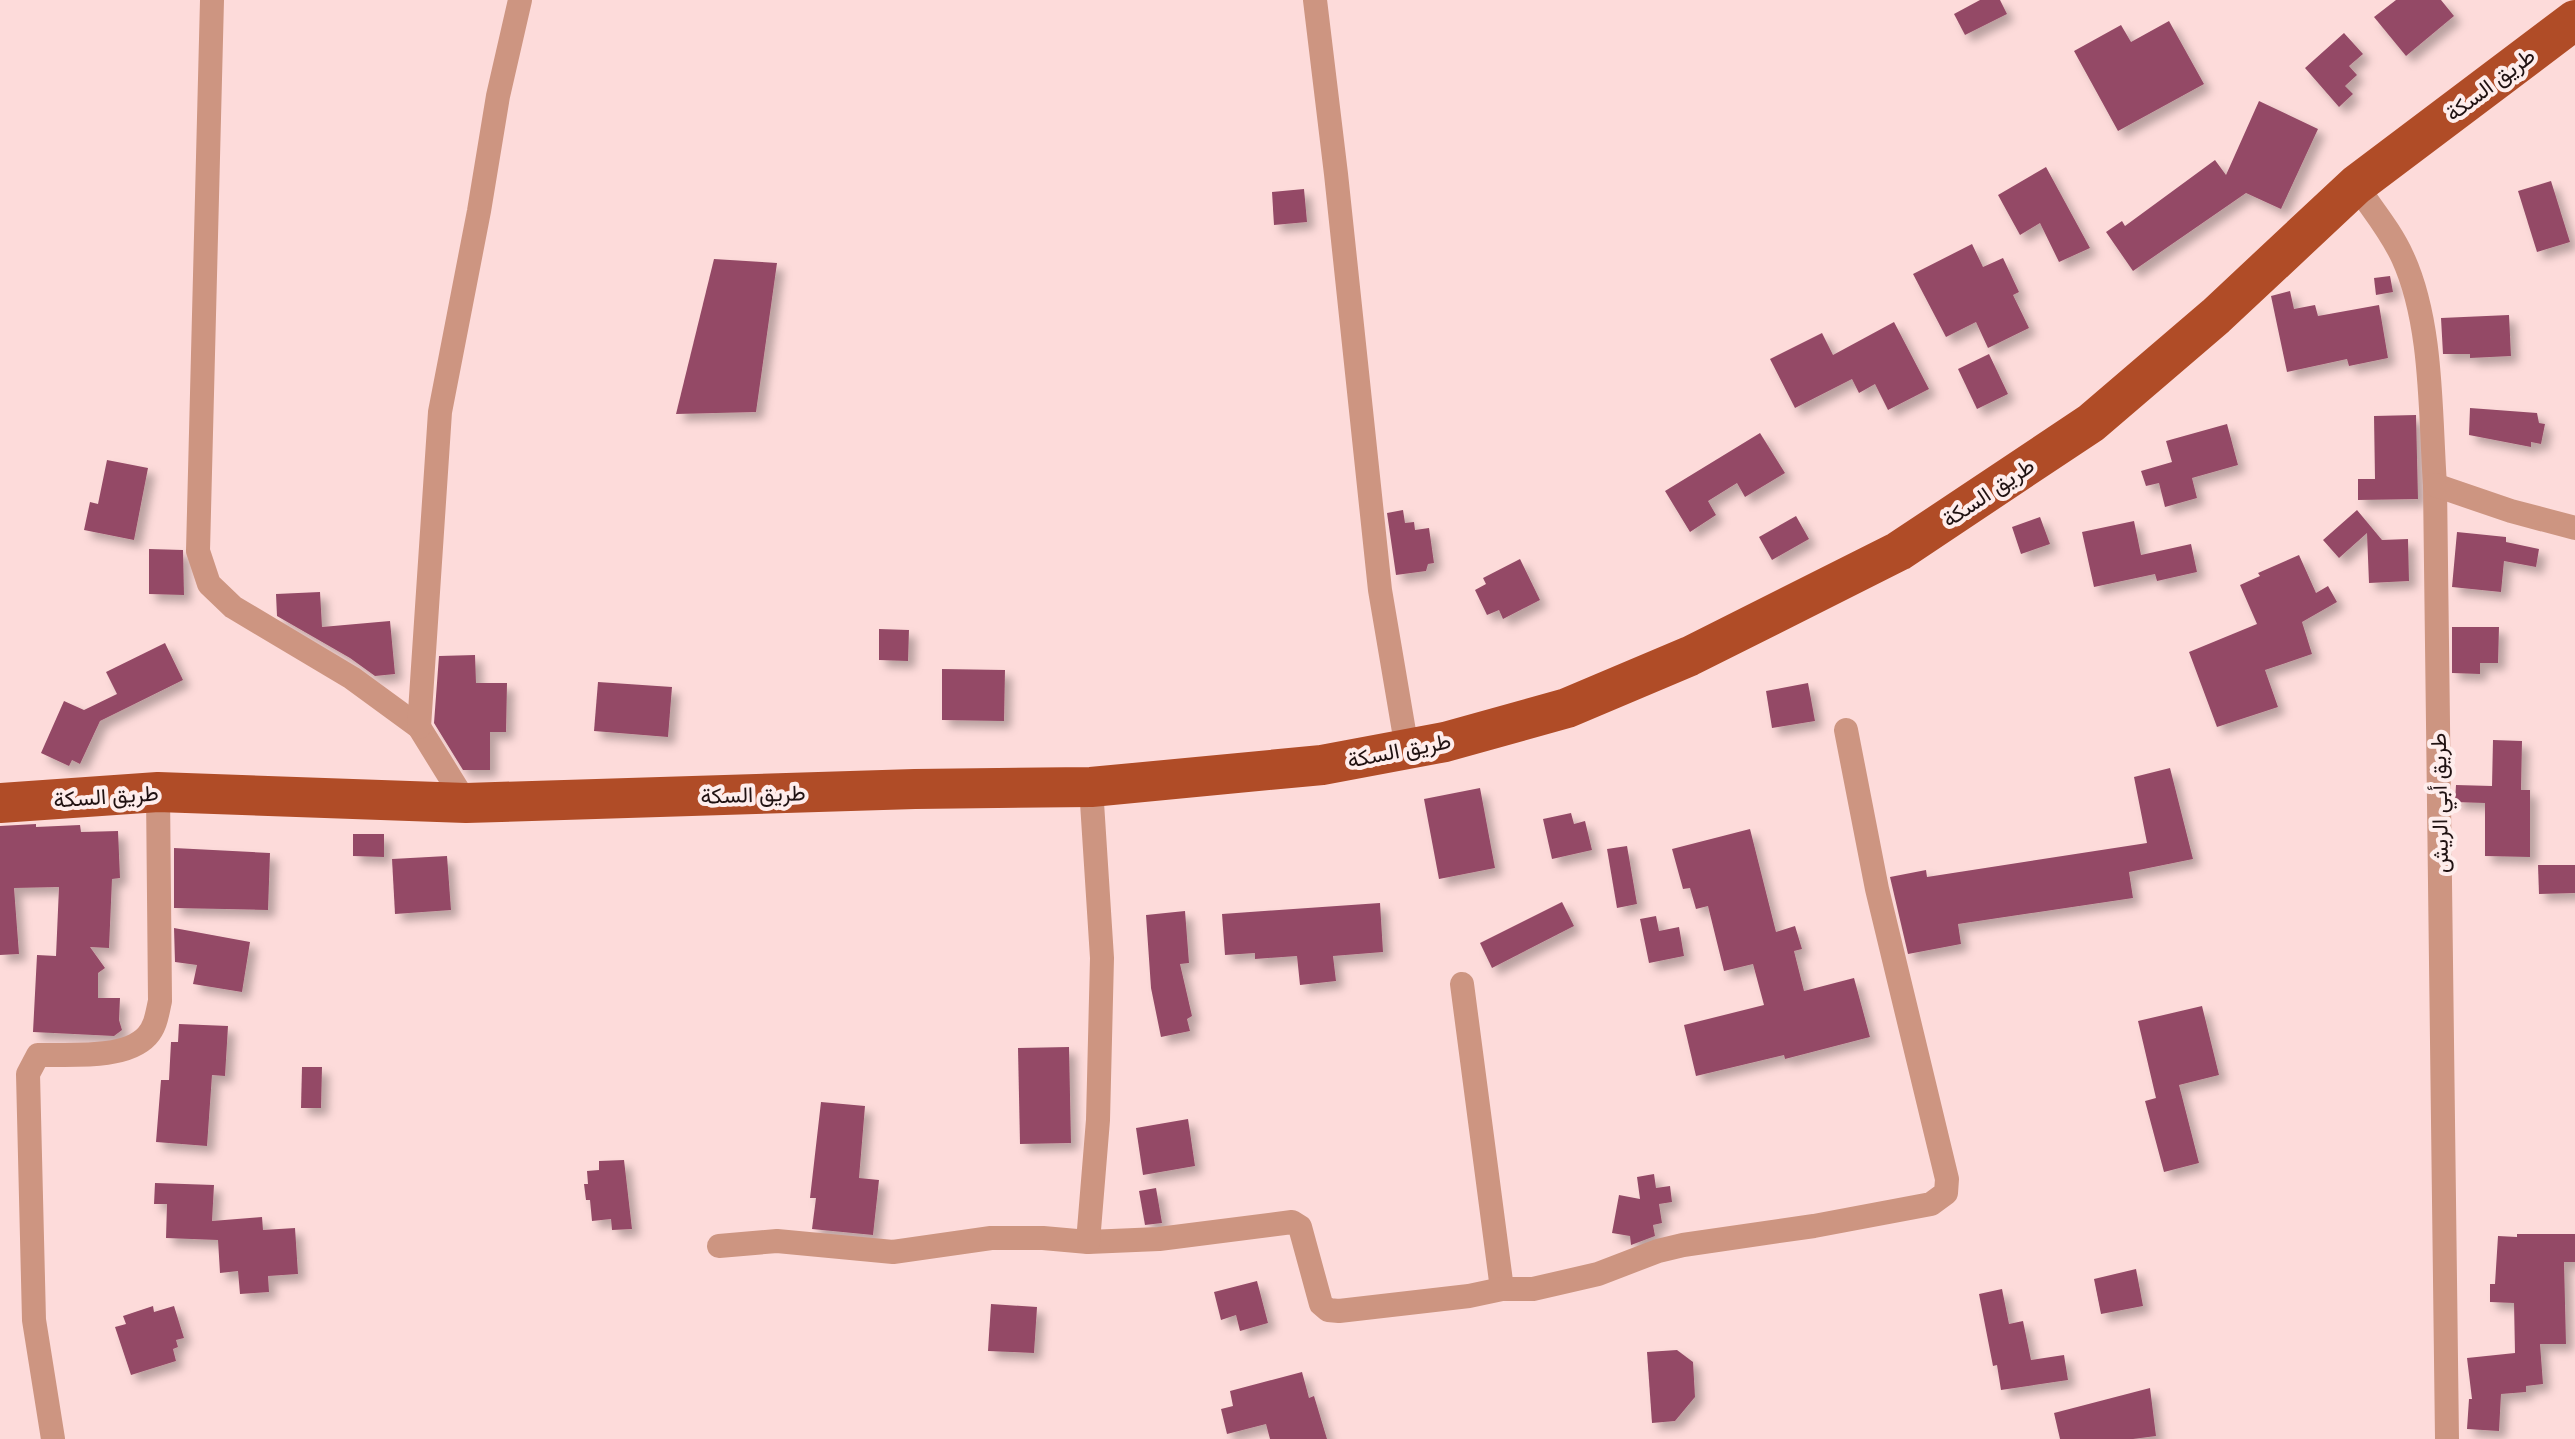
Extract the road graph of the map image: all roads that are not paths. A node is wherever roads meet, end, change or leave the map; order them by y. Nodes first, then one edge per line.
1 (212, 0) edge
2 (520, 0) edge
3 (1315, 0) edge
4 (2575, 20) edge
5 (2356, 185) junction
6 (2435, 485) junction
7 (2575, 528) edge
8 (419, 727) junction
9 (1846, 730) dead end
10 (1407, 749) junction
11 (1091, 787) junction
12 (158, 792) junction
13 (0, 803) edge
14 (466, 803) junction
15 (1462, 984) dead end
16 (1088, 1242) junction
17 (719, 1246) dead end
18 (1502, 1289) junction
19 (53, 1439) edge
20 (2447, 1439) edge

1 - 8 street
2 - 8 street
3 - 10 street
4 - 5 main road, طريق السكة
5 - 6 street, طريق أبي الريش
5 - 10 main road, طريق السكة
6 - 7 street
6 - 20 street, طريق أبي الريش
8 - 14 street
9 - 18 street
10 - 11 main road, طريق السكة
11 - 14 main road, طريق السكة
11 - 16 street
12 - 13 main road, طريق السكة
12 - 14 main road, طريق السكة
12 - 19 street
15 - 18 street
16 - 17 street
16 - 18 street

